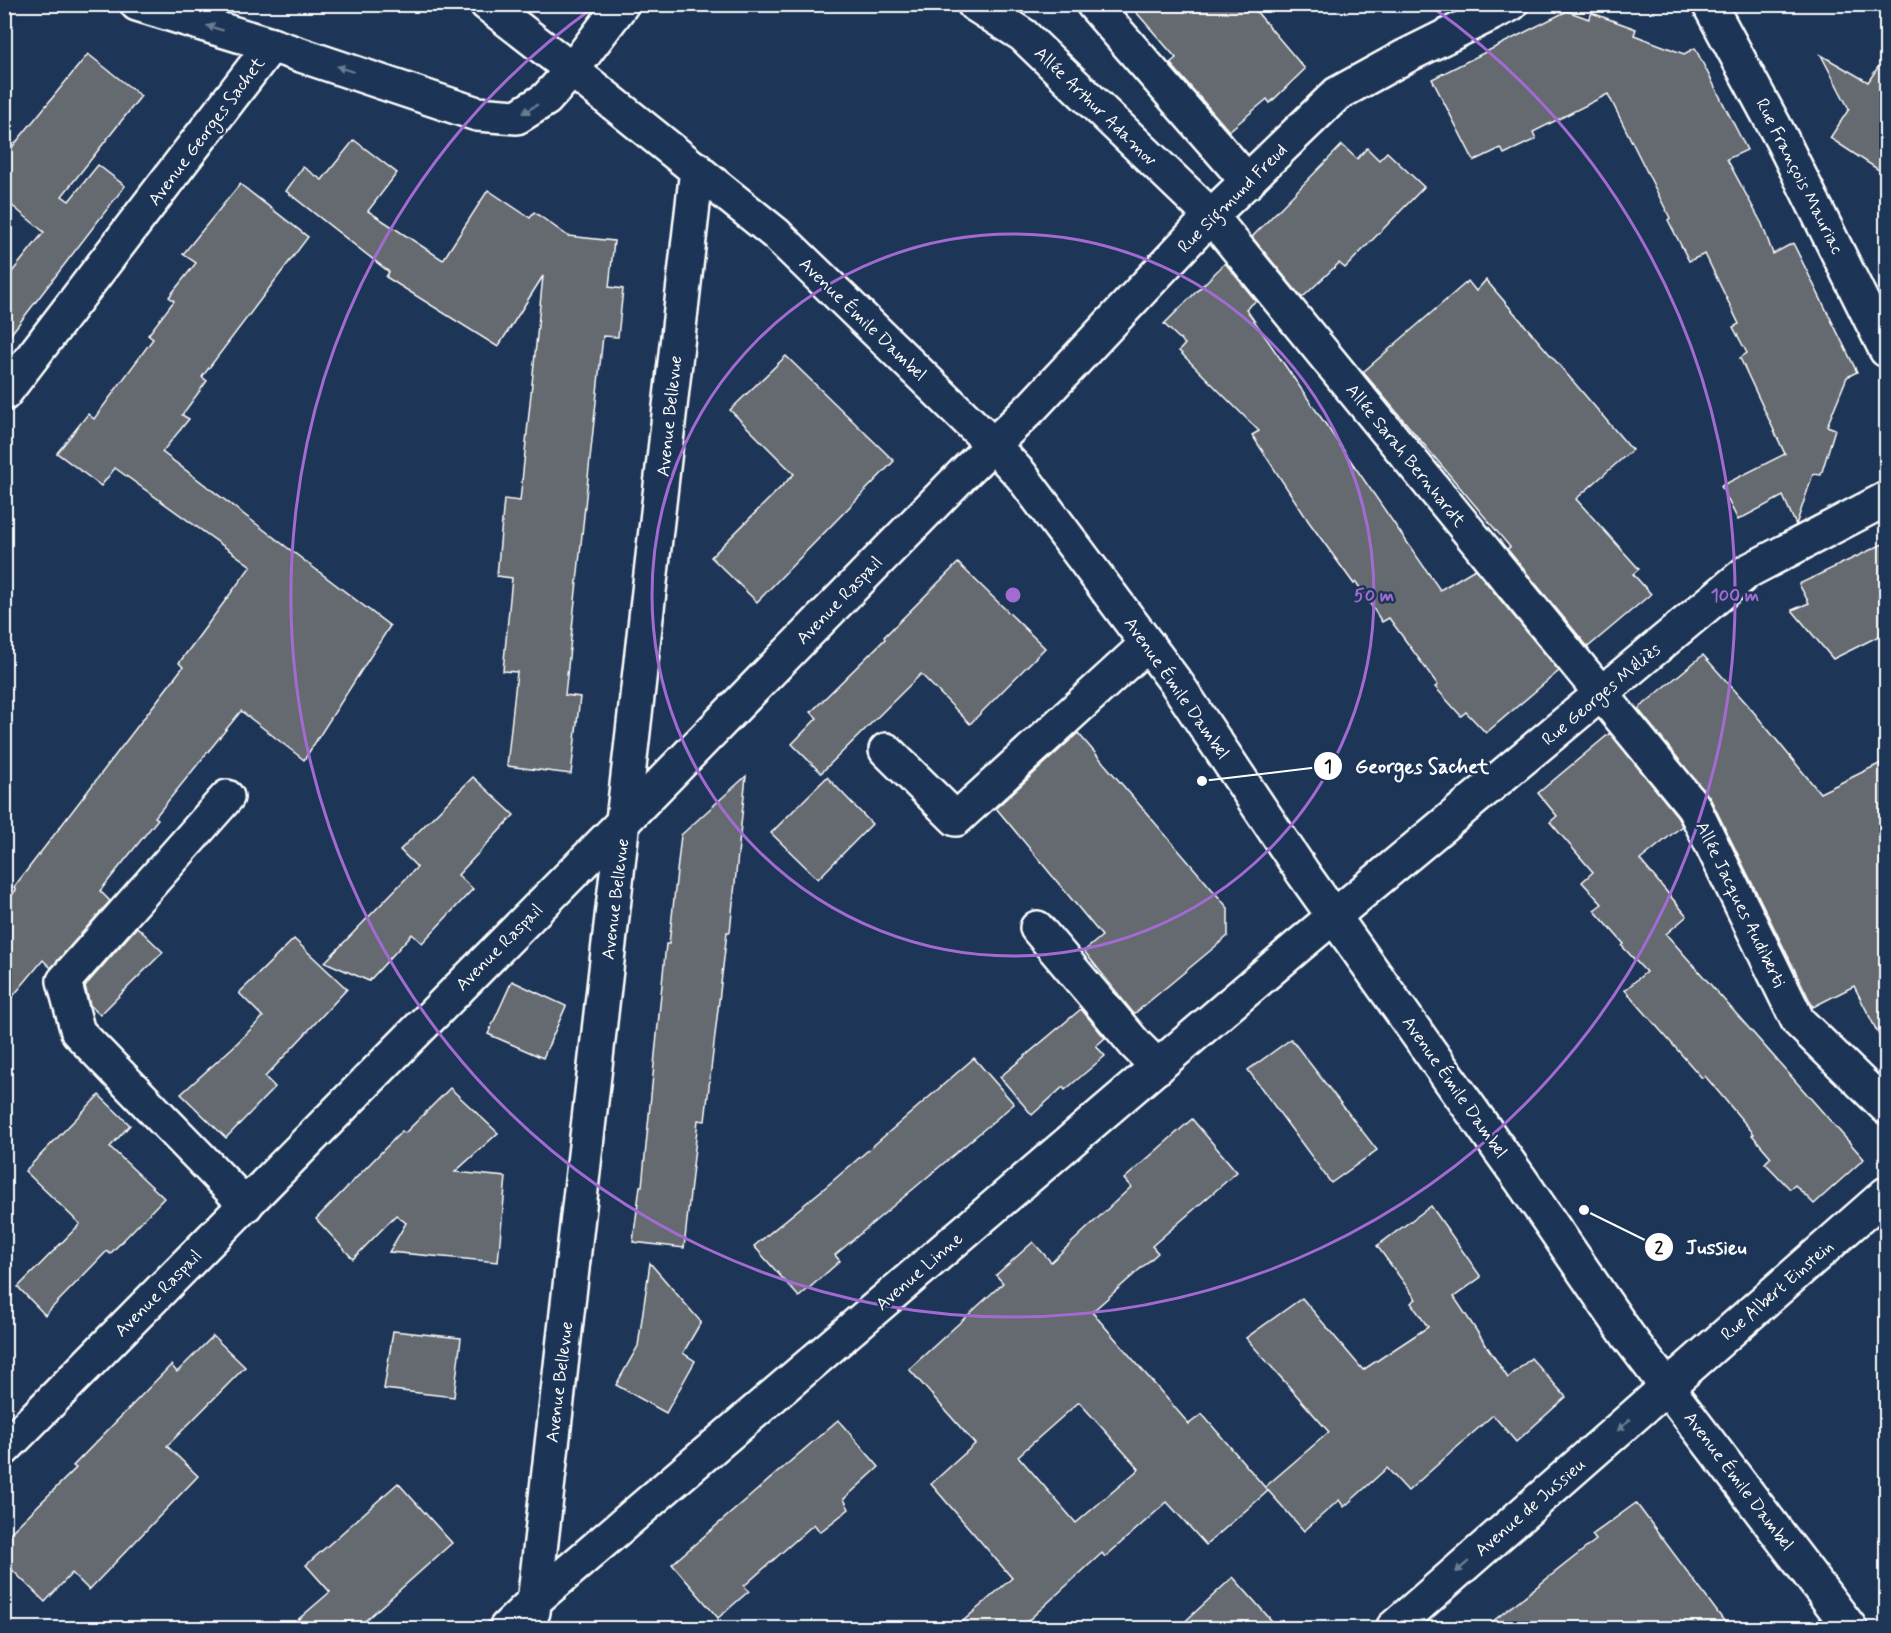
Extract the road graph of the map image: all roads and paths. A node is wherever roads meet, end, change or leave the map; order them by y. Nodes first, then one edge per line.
1 (137, 4) edge
2 (486, 4) edge
3 (622, 4) edge
4 (974, 4) edge
5 (1093, 4) edge
6 (1511, 4) edge
7 (1709, 4) edge
8 (271, 45) junction
9 (572, 70) junction
10 (697, 169) junction
11 (1248, 182) junction
12 (1211, 216) junction
13 (1887, 350) edge
14 (4, 394) edge
15 (992, 444) junction
16 (1887, 499) edge
17 (1147, 644) junction
18 (1601, 695) junction
19 (886, 750) dead end
20 (227, 797) dead end
21 (623, 822) junction
22 (1334, 916) junction
23 (1037, 928) dead end
24 (1158, 1066) junction
25 (1887, 1107) edge
26 (1887, 1194) edge
27 (246, 1205) junction
28 (1668, 1386) junction
29 (4, 1449) edge
30 (533, 1614) edge
31 (506, 1629) edge
32 (1393, 1629) edge
33 (1850, 1629) edge

8 -> 1 street
2 - 9 street, Avenue Émile Dambel
3 - 9 street, Avenue Georges Sachet
4 - 12 street, Allée Arthur Adamov
5 - 11 street
6 - 11 street, Rue Sigmund Freud
7 - 13 street, Rue François Mauriac
9 -> 8 street, Avenue Georges Sachet
8 - 14 street, Avenue Georges Sachet
9 - 10 street, Avenue Émile Dambel
10 - 15 street, Avenue Émile Dambel
10 - 21 street, Avenue Bellevue
11 - 12 street, Rue Sigmund Freud
12 - 15 street, Rue Sigmund Freud
12 - 18 street, Allée Sarah Bernhardt
15 - 17 street, Avenue Émile Dambel
15 - 21 street, Avenue Raspail
16 - 18 street, Rue Georges Méliès
17 - 19 street
17 - 22 street, Avenue Émile Dambel
18 - 22 street, Rue Georges Méliès
18 - 25 street, Allée Jacques Audiberti
20 - 27 street
21 - 27 street, Avenue Raspail
21 - 30 street, Avenue Bellevue
22 - 24 street, Avenue Linne
22 - 28 street, Avenue Émile Dambel
23 - 24 street
24 - 30 street, Avenue Linne
26 - 28 street, Rue Albert Einstein
27 - 29 street, Avenue Raspail
28 -> 32 street, Avenue de Jussieu
28 - 33 street, Avenue Émile Dambel
30 - 31 street, Avenue Linne

